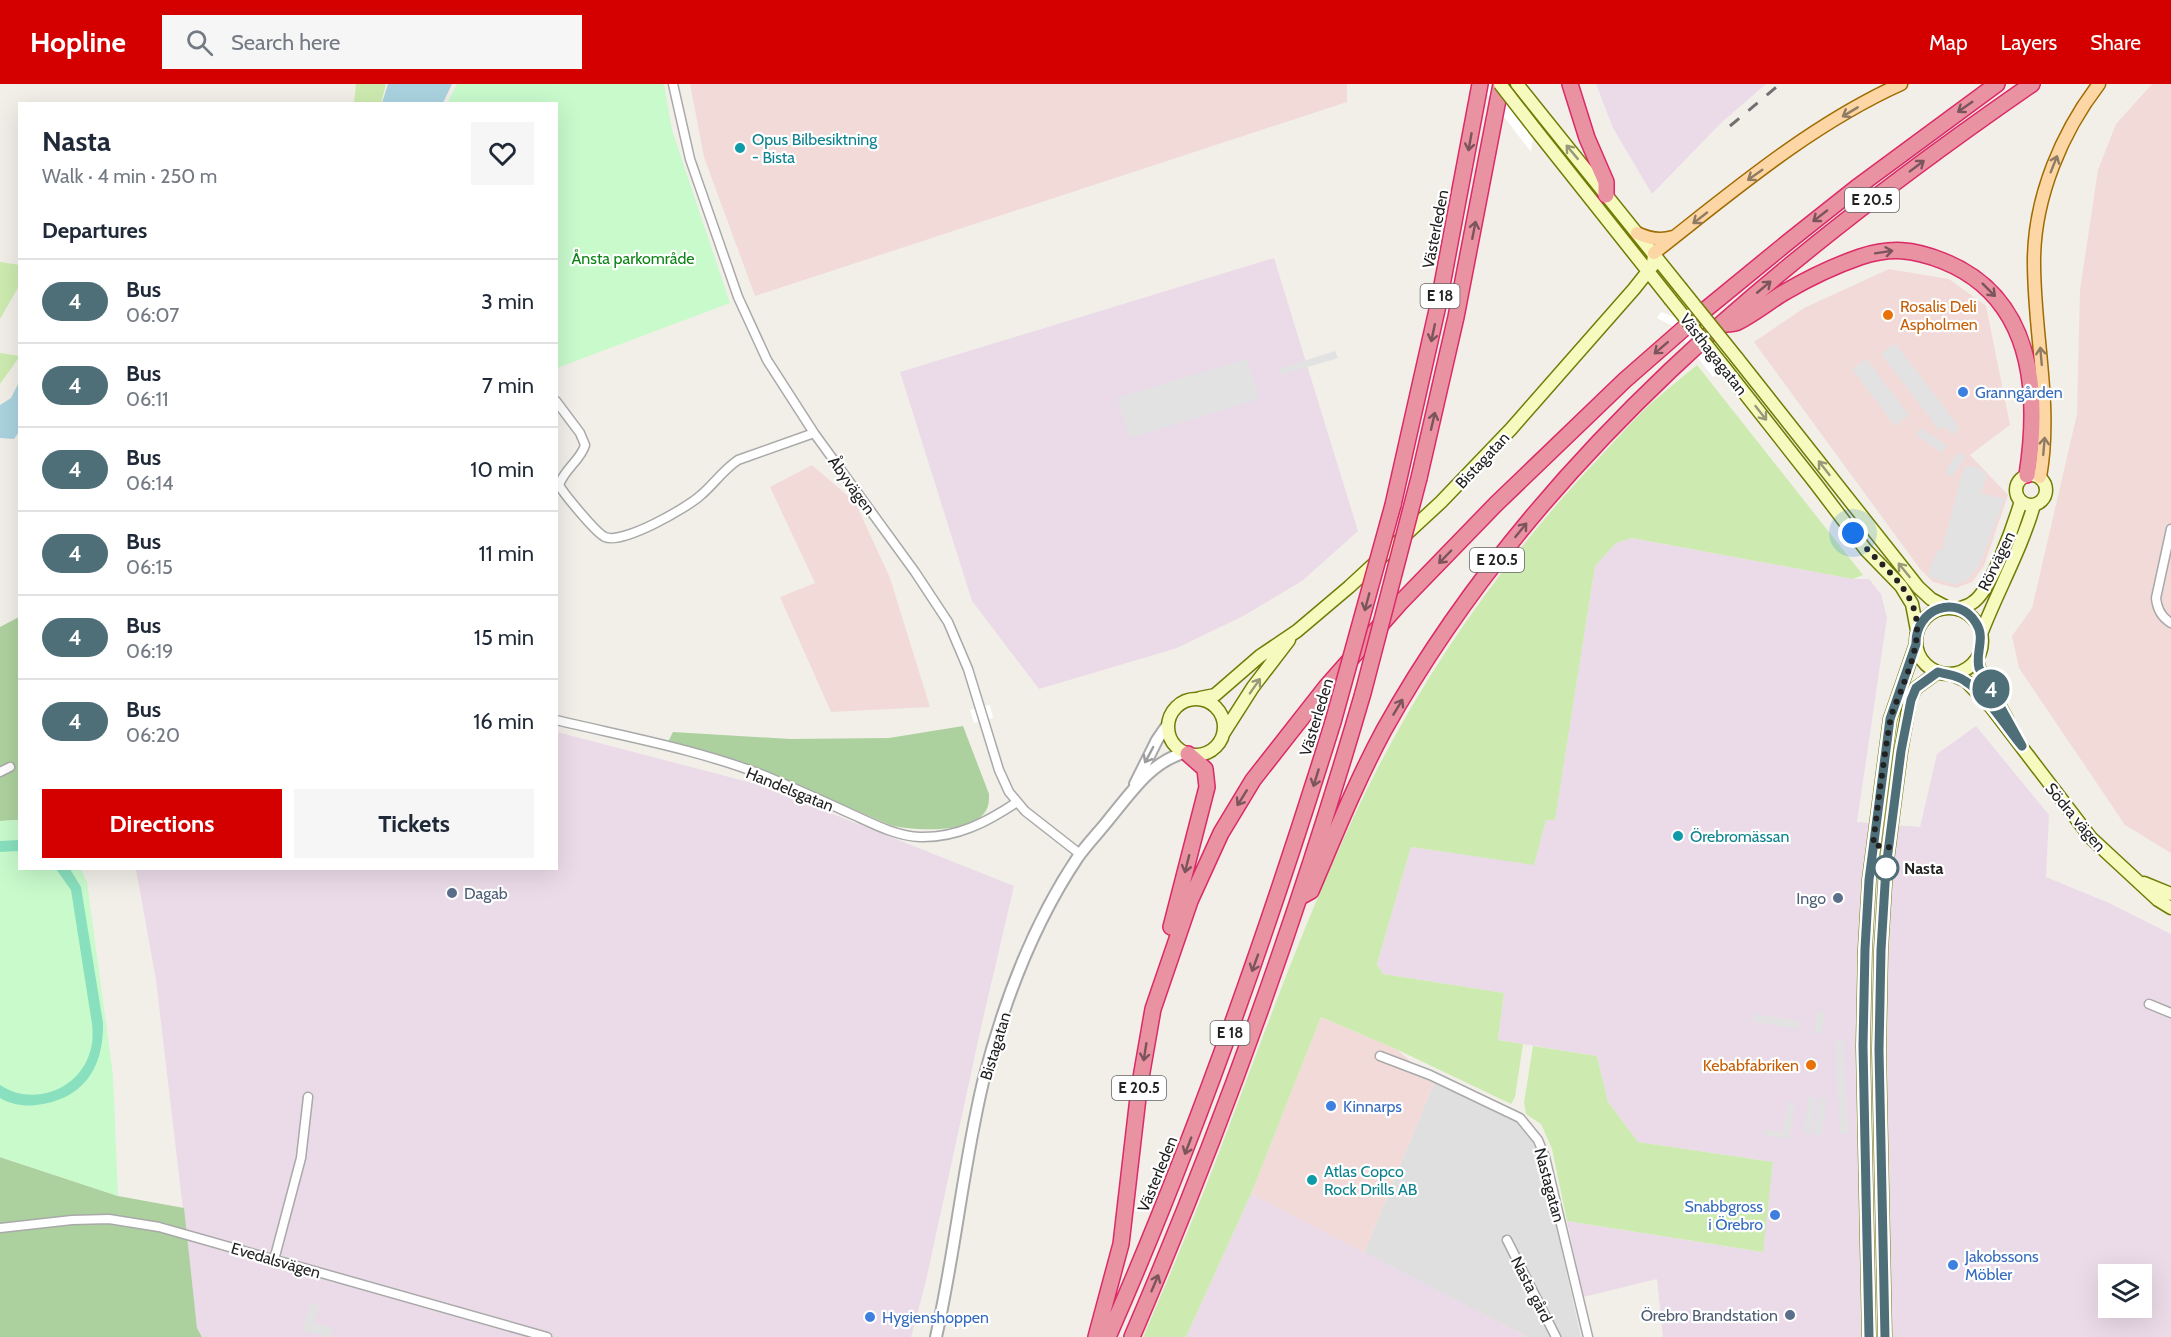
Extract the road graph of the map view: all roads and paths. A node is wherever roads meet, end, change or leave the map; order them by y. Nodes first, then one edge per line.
1 (673, 84) edge
2 (1480, 84) edge
3 (1500, 84) edge
4 (1517, 84) edge
5 (1570, 84) edge
6 (1901, 84) edge
7 (1998, 84) edge
8 (2032, 84) edge
9 (2099, 84) edge
10 (1606, 195) junction
11 (1651, 246) junction
12 (1648, 270) junction
13 (1719, 324) junction
14 (558, 404) edge
15 (813, 433) junction
16 (2034, 476) junction
17 (2021, 501) junction
18 (2034, 505) junction
19 (2171, 529) edge
20 (1953, 608) junction
21 (2171, 623) edge
22 (1917, 630) junction
23 (1296, 631) junction
24 (1981, 634) junction
25 (1916, 644) junction
26 (1977, 660) junction
27 (1938, 672) junction
28 (1953, 675) junction
29 (1200, 698) junction
30 (558, 720) edge
31 (1168, 724) junction
32 (1222, 735) junction
33 (2022, 746) junction
34 (1185, 754) junction
35 (10, 767) dead end
36 (0, 772) edge
37 (1133, 787) junction
38 (1017, 802) junction
39 (1873, 845) junction
40 (1889, 847) junction
41 (1080, 854) junction
42 (2139, 880) junction
43 (2171, 894) edge
44 (1300, 897) junction
45 (2171, 908) edge
46 (1157, 995) junction
47 (1863, 996) junction
48 (1880, 997) junction
49 (2149, 1004) dead end
50 (2171, 1013) edge
51 (1380, 1056) dead end
52 (308, 1097) dead end
53 (1865, 1150) junction
54 (1881, 1152) junction
55 (0, 1228) edge
56 (1507, 1240) dead end
57 (274, 1260) junction
58 (547, 1337) edge
59 (936, 1337) edge
60 (1096, 1337) edge
61 (1108, 1337) edge
62 (1132, 1337) edge
63 (1556, 1337) edge
64 (1588, 1337) edge
65 (1869, 1337) edge
66 (1885, 1337) edge

1 - 15 street, Åbyvägen
2 -> 61 highway, Västerleden / E 18, bridge
3 - 12 main road, Västhagagatan, bridge
44 -> 3 highway, E 18, bridge
10 -> 4 main road
5 - 10 highway
6 -> 11 main road
7 -> 46 highway, E 20.5
13 -> 8 highway, E 20.5
16 -> 9 main road, E 20.5
10 - 11 main road
11 - 12 main road, Bistagatan
20 -> 11 main road, Västhagagatan, bridge
12 -> 22 main road, Västhagagatan, bridge
12 - 23 main road, Bistagatan
13 -> 16 highway, E 20.5
44 -> 13 highway, E 20.5
14 - 15 street
15 - 38 street, Åbyvägen
16 - 17 main road, E 20.5
16 - 18 main road, E 20.5
17 - 18 main road
17 - 20 main road, Rörvägen / E 20.5
18 - 24 main road, E 20.5
19 - 21 street
20 - 22 main road
20 - 24 main road
22 - 25 main road
23 - 29 main road, Bistagatan
32 -> 23 main road, Bistagatan
24 - 26 main road
25 - 27 main road
25 - 39 main road
26 - 28 main road
26 - 33 main road, Södra vägen
27 - 28 main road
27 - 40 main road
28 - 33 main road, Södra vägen
29 - 31 main road
29 - 32 main road
30 - 38 street, Handelsgatan
31 - 34 main road, E 20.5
31 -> 37 street, Bistagatan
32 - 34 main road
33 - 42 main road, Södra vägen
34 - 37 street, Bistagatan
34 -> 46 highway, E 20.5
35 - 36 street
37 - 41 street, Bistagatan
38 - 41 street, Åbyvägen
39 - 40 main road
39 - 47 main road
40 - 48 main road
41 - 59 street, Bistagatan
42 - 43 main road, Södra vägen
42 - 45 main road, Södra vägen
62 -> 44 highway, E 18
46 -> 60 highway, E 20.5
47 - 48 main road
47 - 53 main road
48 - 54 main road
49 - 50 street
51 - 64 street, Nastagatan
52 - 57 street
53 - 54 main road
53 - 65 main road
54 - 66 main road
55 - 57 street, Evedalsvägen
56 - 63 street, Nasta gård
57 - 58 street, Evedalsvägen

